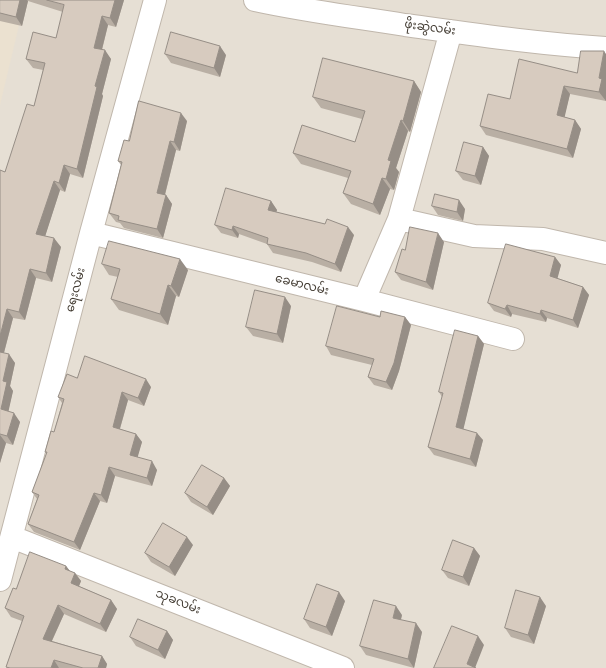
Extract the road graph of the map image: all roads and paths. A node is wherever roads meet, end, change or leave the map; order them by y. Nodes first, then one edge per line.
1 (155, 0) edge
2 (255, 0) edge
3 (451, 31) junction
4 (606, 48) edge
5 (399, 219) junction
6 (91, 233) junction
7 (606, 252) edge
8 (364, 300) junction
9 (513, 339) dead end
10 (8, 514) edge
11 (12, 537) junction
12 (0, 580) edge
13 (343, 668) edge

1 - 6 street, ရေးလမ်း
2 - 3 street, ဖိုးဆွဲလမ်း
3 - 4 street, ဖိုးဆွဲလမ်း
3 - 5 street
5 - 7 street
5 - 8 street
6 - 8 street, ခေမာလမ်း
6 - 10 street, ရေးလမ်း
8 - 9 street, ခေမာလမ်း
10 - 11 street, ရေးလမ်း
11 - 12 street, ရေးလမ်း
11 - 13 street, သုခလမ်း

